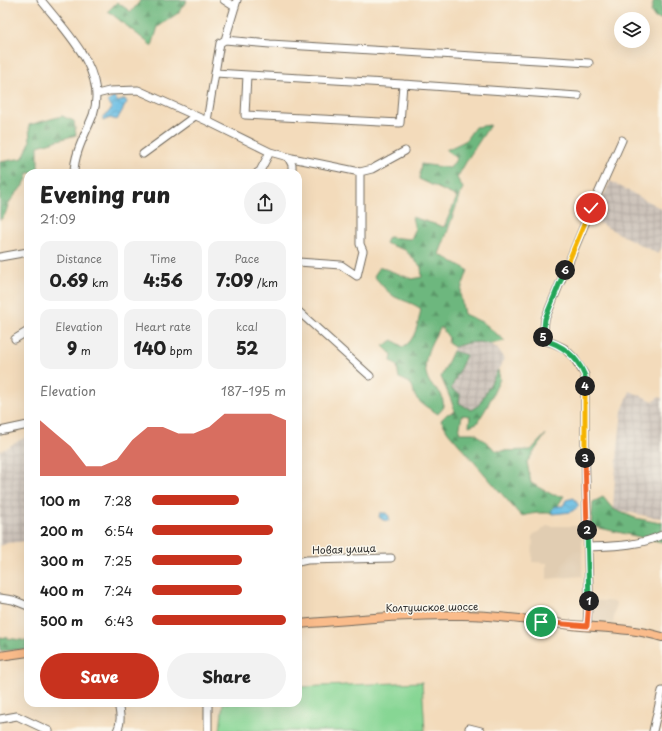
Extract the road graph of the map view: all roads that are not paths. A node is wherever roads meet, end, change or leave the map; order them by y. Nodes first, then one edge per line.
1 (41, 0) edge
2 (224, 0) edge
3 (236, 3) edge
4 (225, 40) junction
5 (588, 63) dead end
6 (215, 73) junction
7 (247, 75) junction
8 (403, 84) junction
9 (97, 94) junction
10 (578, 96) dead end
11 (195, 116) junction
12 (207, 121) junction
13 (622, 140) dead end
14 (405, 151) dead end
15 (270, 152) junction
16 (144, 154) dead end
17 (288, 157) junction
18 (74, 169) edge
19 (261, 169) edge
20 (292, 169) edge
21 (360, 172) junction
22 (24, 253) edge
23 (0, 257) edge
24 (302, 262) edge
25 (302, 315) edge
26 (24, 333) edge
27 (15, 339) dead end
28 (370, 376) dead end
29 (24, 426) edge
30 (0, 431) edge
31 (662, 535) edge
32 (588, 547) junction
33 (391, 558) dead end
34 (302, 561) edge
35 (0, 598) edge
36 (24, 604) edge
37 (302, 624) edge
38 (587, 626) junction
39 (662, 637) edge
40 (24, 653) edge
41 (0, 656) edge
42 (662, 691) edge
43 (119, 707) edge
44 (208, 707) edge
45 (0, 719) edge
46 (469, 728) dead end
47 (49, 731) edge
48 (117, 731) edge
49 (208, 731) edge
50 (481, 731) edge
51 (653, 731) edge

1 - 9 street
2 - 3 street
3 - 4 street
4 - 5 street
4 - 6 street
6 - 7 street
6 - 12 street
7 - 8 street
7 - 8 street
8 - 10 street
9 - 11 street
9 - 18 street
11 - 12 street
11 - 16 street
12 - 15 street
13 - 32 street
14 - 21 street
15 - 17 street
15 - 19 street
17 - 20 street
17 - 21 street
21 - 24 street
22 - 23 street
25 - 28 street
26 - 27 street
29 - 30 street
31 - 32 street
32 - 38 street
33 - 34 street, Новая улица
35 - 36 street
37 - 38 main road, Колтушское шоссе
38 - 39 main road, Колтушское шоссе
40 - 41 main road
42 - 51 street
43 - 48 street
44 - 49 street
45 - 47 street
46 - 50 street

